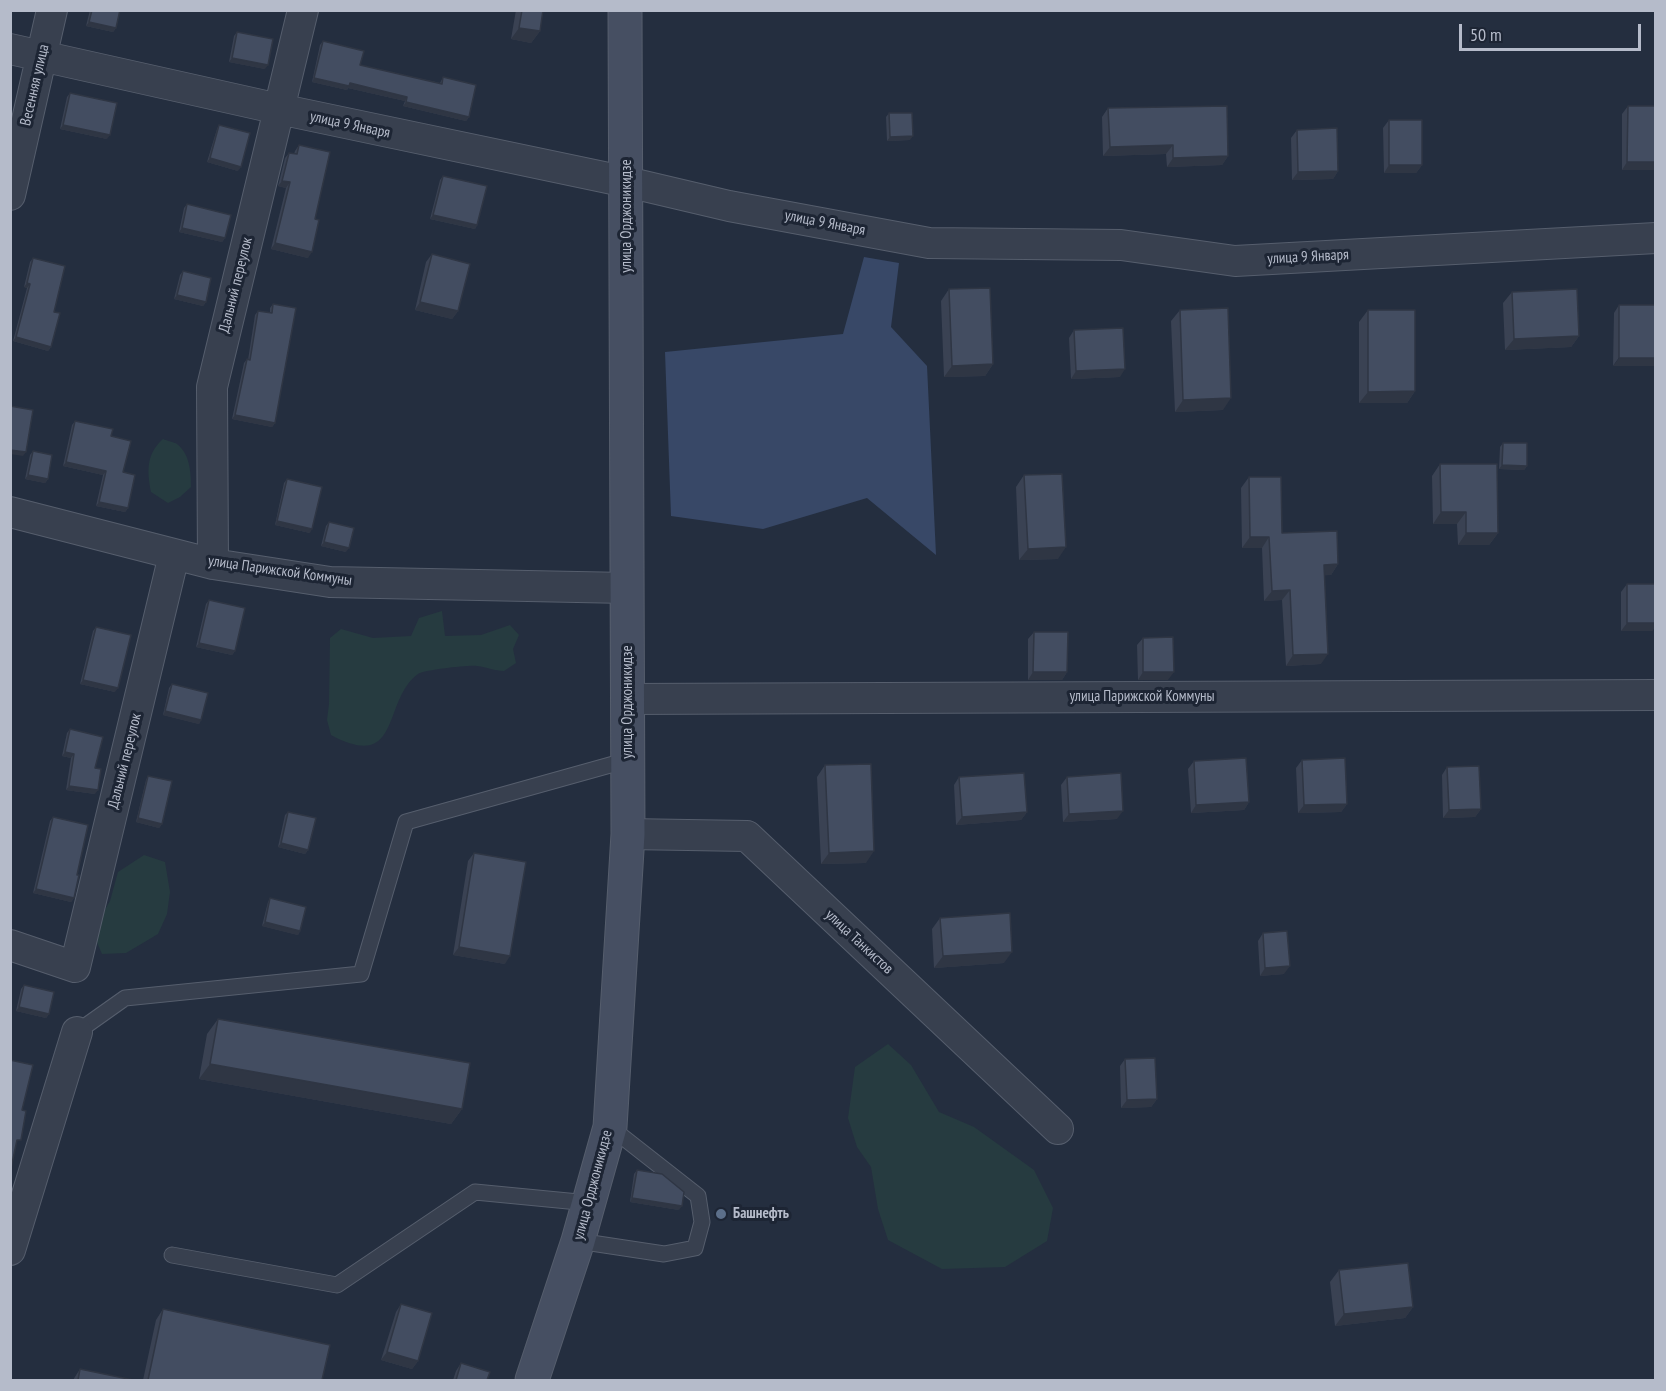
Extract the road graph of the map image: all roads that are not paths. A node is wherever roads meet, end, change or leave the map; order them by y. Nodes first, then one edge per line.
1 (52, 10) edge
2 (303, 10) edge
3 (625, 10) edge
4 (10, 49) edge
5 (41, 56) junction
6 (279, 110) junction
7 (627, 182) junction
8 (10, 195) edge
9 (1656, 238) edge
10 (10, 512) edge
11 (174, 555) junction
12 (213, 564) junction
13 (627, 588) junction
14 (1656, 695) edge
15 (628, 699) junction
16 (628, 760) junction
17 (628, 834) junction
18 (10, 945) edge
19 (77, 1032) joint
20 (610, 1127) junction
21 (1058, 1129) dead end
22 (589, 1203) junction
23 (578, 1241) junction
24 (10, 1250) edge
25 (172, 1255) dead end
26 (532, 1380) edge

1 - 5 street, Весенняя улица
2 - 6 street, Дальний переулок
3 - 7 main road, улица Орджоникидзе
4 - 5 street, улица 9 Января
5 - 6 street, улица 9 Января
5 - 8 street, Весенняя улица
6 - 7 street, улица 9 Января
6 - 12 street, Дальний переулок
7 - 9 street, улица 9 Января
7 - 13 main road, улица Орджоникидзе
10 - 11 street, улица Парижской Коммуны
11 - 12 street, улица Парижской Коммуны
11 - 18 street, Дальний переулок
12 - 13 street, улица Парижской Коммуны
13 - 15 main road, улица Орджоникидзе
14 - 15 street, улица Парижской Коммуны
15 - 16 main road, улица Орджоникидзе
16 - 17 main road, улица Орджоникидзе
16 - 19 lane
17 - 20 main road, улица Орджоникидзе
17 - 21 street, улица Танкистов
19 - 24 street
20 - 22 main road, улица Орджоникидзе
20 - 23 lane
22 - 23 main road, улица Орджоникидзе
22 - 25 lane
23 - 26 main road, улица Орджоникидзе

